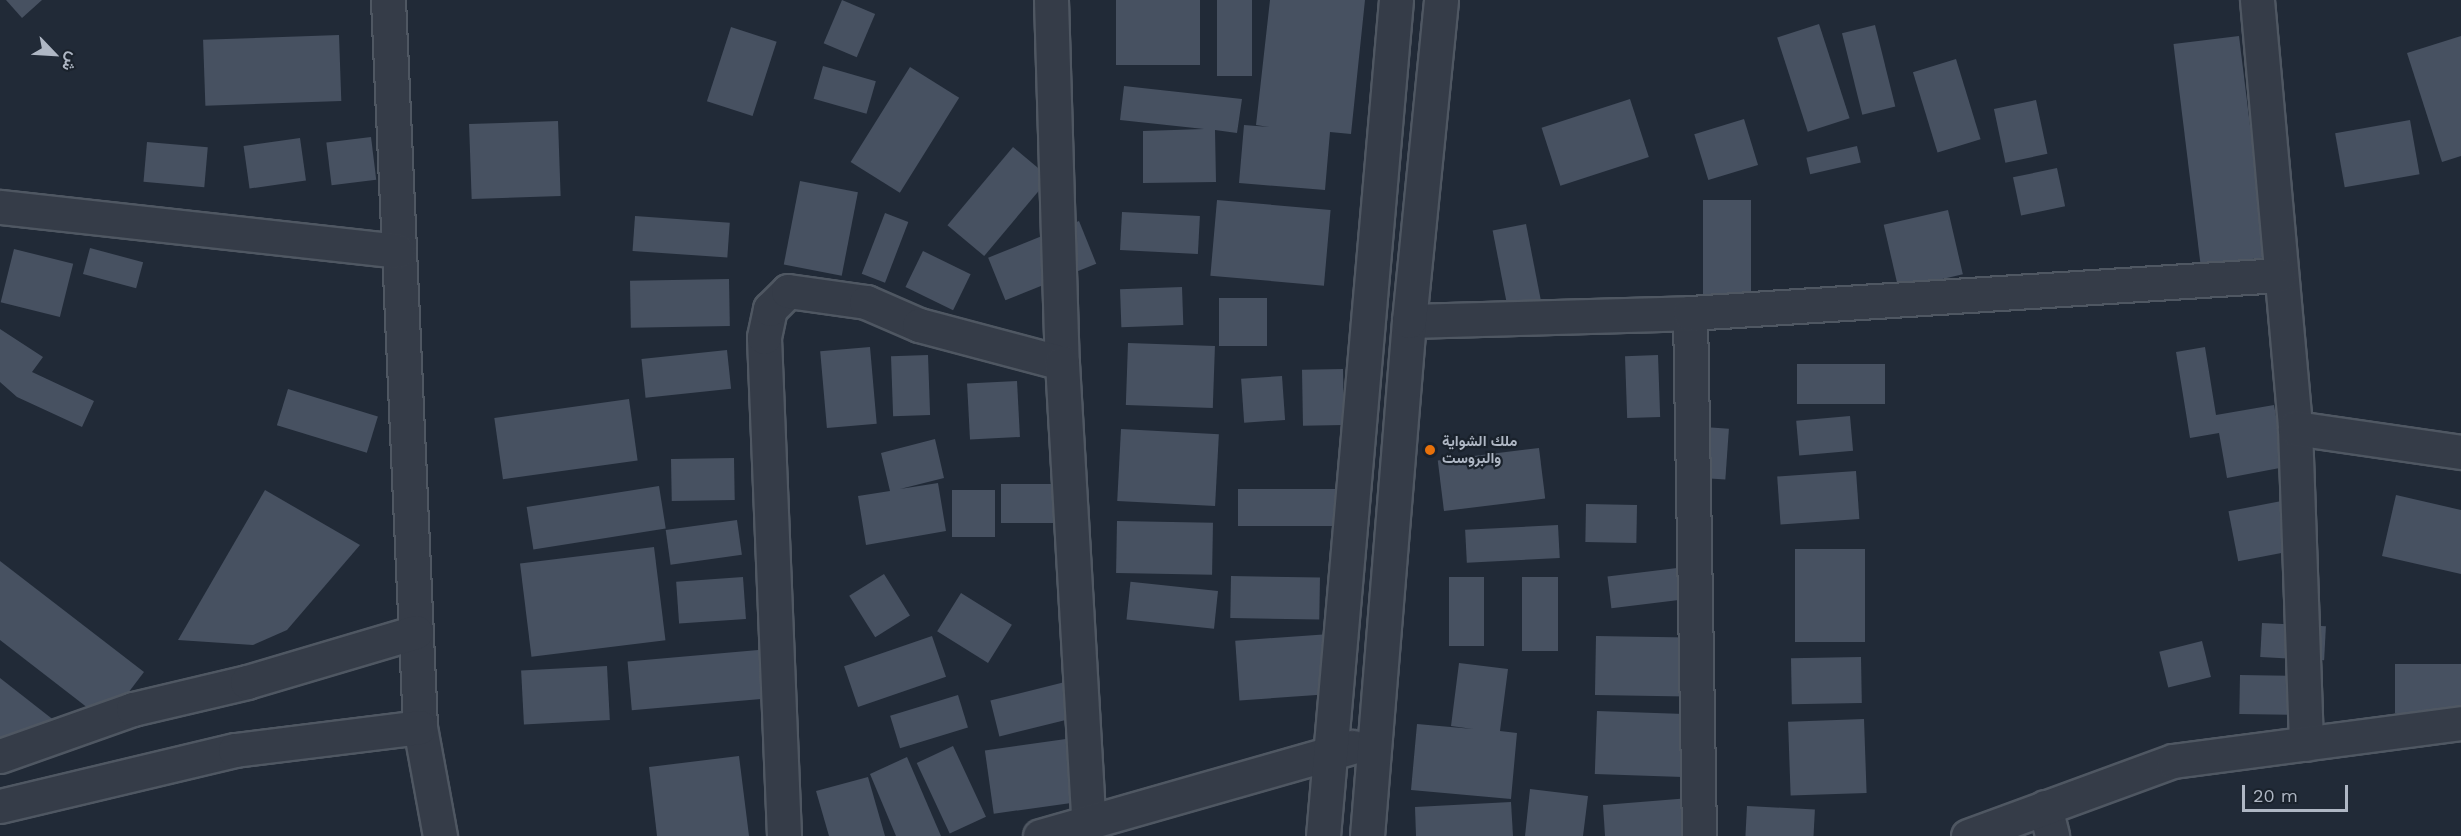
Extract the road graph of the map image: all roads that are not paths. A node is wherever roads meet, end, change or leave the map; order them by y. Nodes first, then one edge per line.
1 (388, 0) edge
2 (1051, 0) edge
3 (1396, 0) edge
4 (1441, 0) edge
5 (2257, 0) edge
6 (0, 207) edge
7 (399, 251) junction
8 (2278, 275) junction
9 (1690, 313) junction
10 (1409, 321) junction
11 (1062, 363) junction
12 (2295, 428) junction
13 (2461, 452) edge
14 (416, 632) junction
15 (2461, 723) edge
16 (420, 727) junction
17 (1376, 742) junction
18 (2306, 744) junction
19 (1332, 752) junction
20 (0, 756) edge
21 (0, 806) edge
22 (1088, 820) junction
23 (2049, 821) edge
24 (440, 836) edge
25 (784, 836) edge
26 (1040, 836) edge
27 (1323, 836) edge
28 (1367, 836) edge
29 (1699, 836) edge
30 (1968, 836) edge

1 - 7 street
2 - 11 street
3 - 19 street
4 - 10 street
5 - 8 street
6 - 7 street
7 - 14 street
8 - 9 street
8 - 12 street
9 - 10 street
9 - 29 street
10 - 17 street
11 - 22 street
11 - 25 street
12 - 13 street
12 - 18 street
14 - 16 street
14 - 20 street
15 - 18 street
16 - 21 street
16 - 24 street
17 - 19 street
17 - 28 street
18 - 23 street
19 - 22 street
19 - 27 street
22 - 26 street
23 - 30 street

